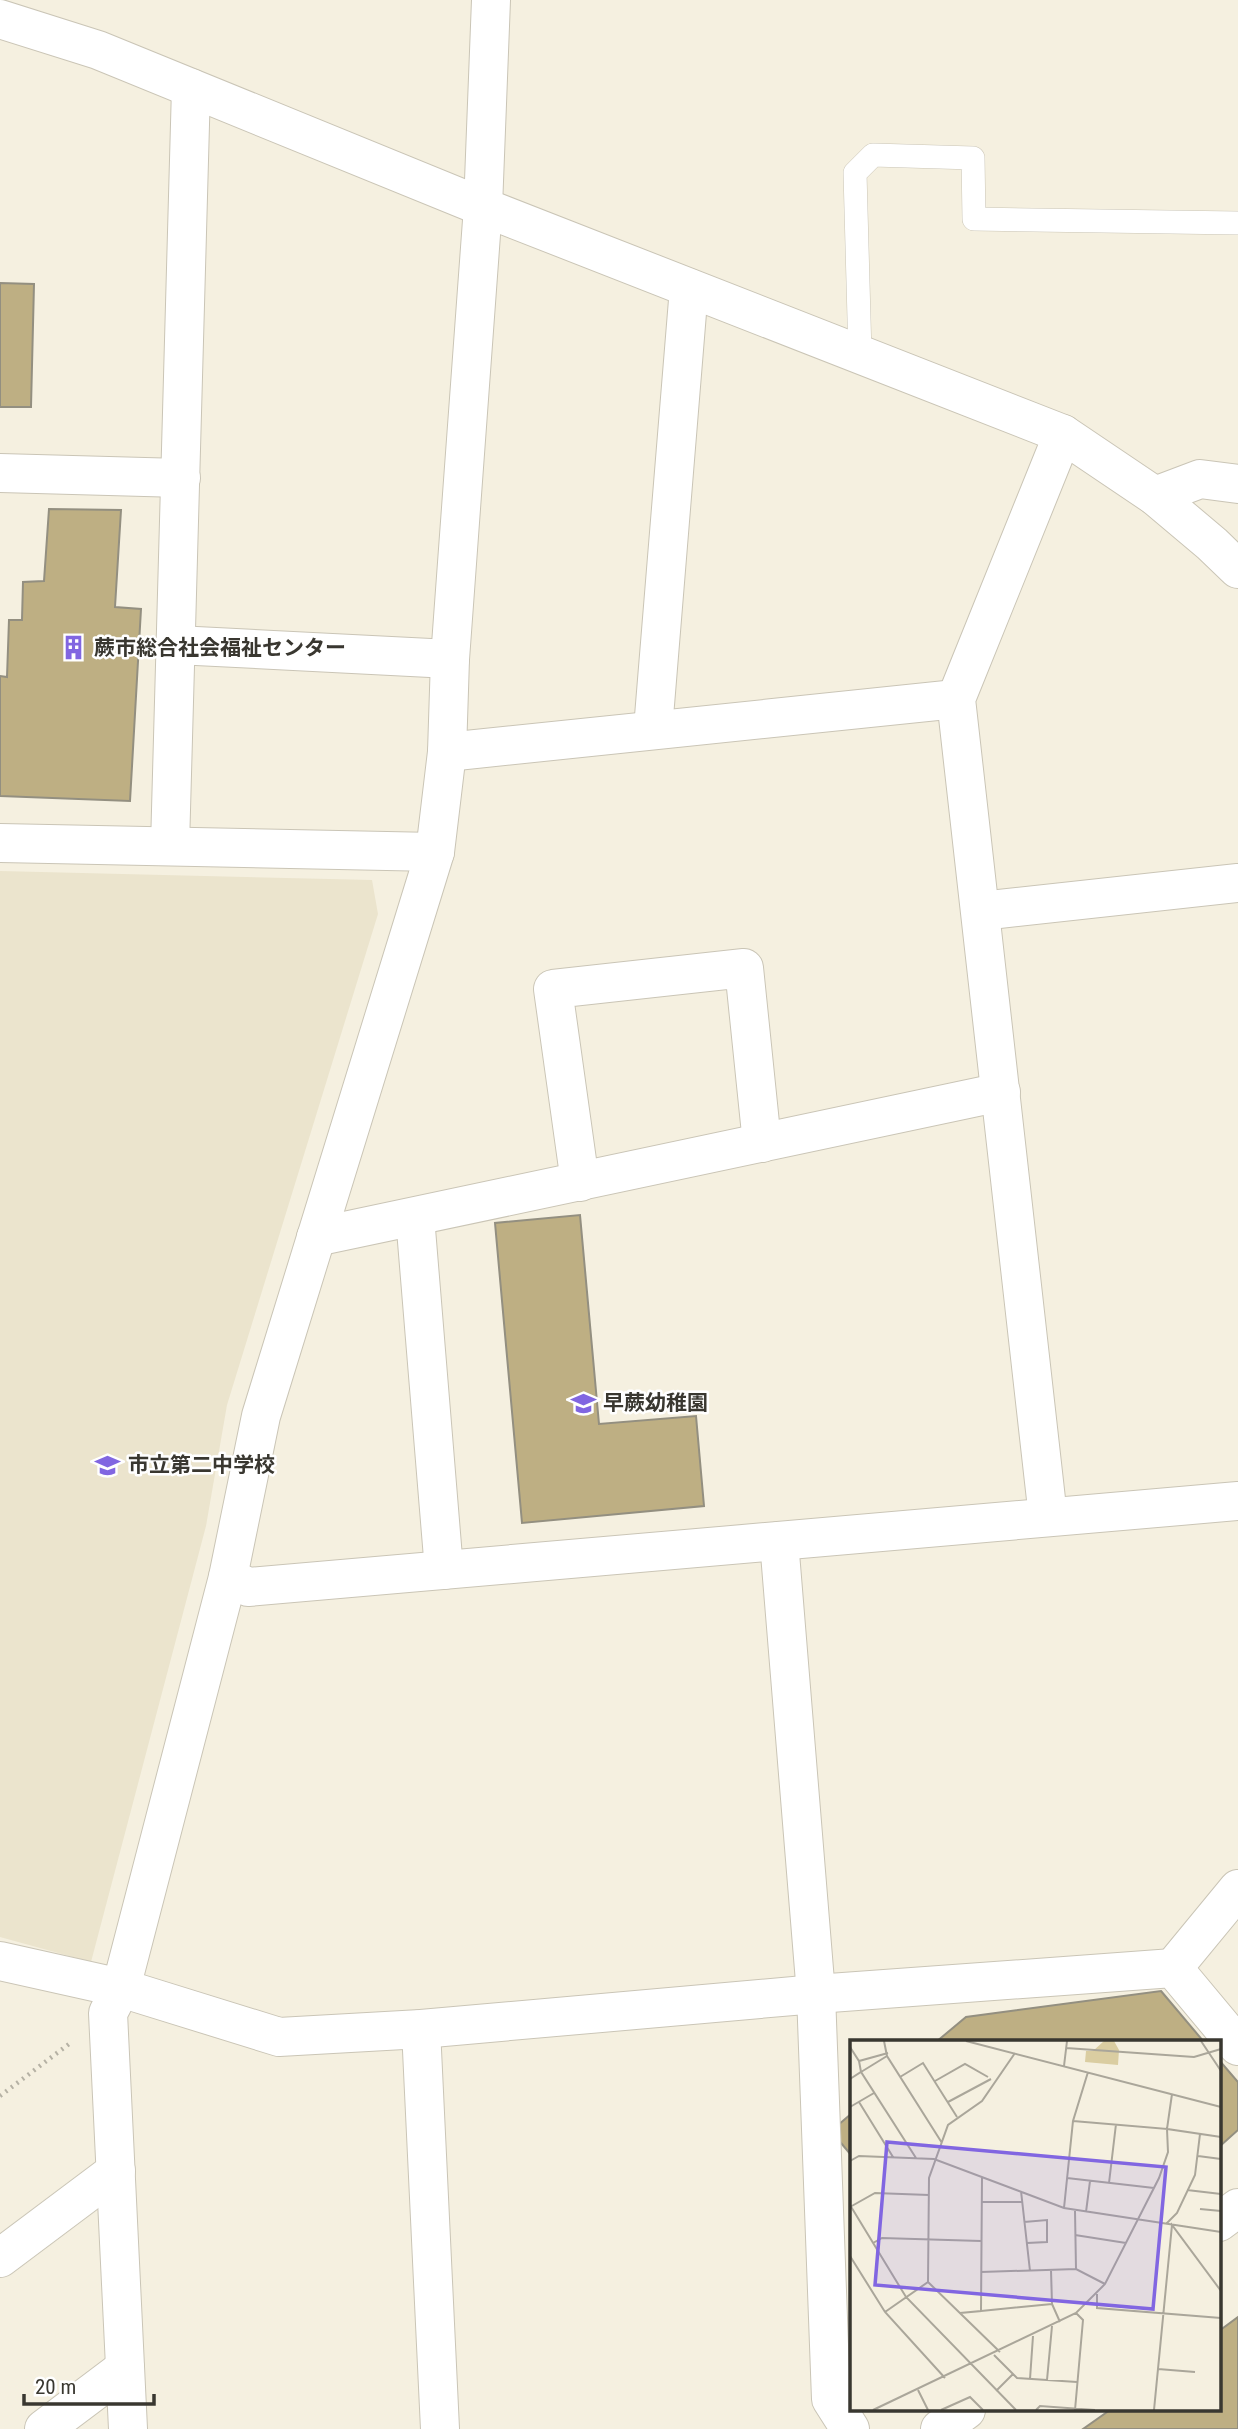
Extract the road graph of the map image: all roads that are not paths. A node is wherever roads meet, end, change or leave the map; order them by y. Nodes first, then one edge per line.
1 (491, 0) edge
2 (0, 19) edge
3 (191, 88) junction
4 (483, 207) junction
5 (1238, 223) edge
6 (689, 288) junction
7 (860, 355) junction
8 (1063, 434) junction
9 (0, 473) edge
10 (181, 478) junction
11 (1238, 484) edge
12 (1156, 496) junction
13 (1238, 569) edge
14 (176, 645) junction
15 (450, 659) junction
16 (956, 699) junction
17 (653, 729) junction
18 (447, 752) junction
19 (0, 843) edge
20 (170, 846) junction
21 (435, 852) junction
22 (1238, 883) edge
23 (981, 911) junction
24 (1001, 1092) junction
25 (762, 1143) junction
26 (580, 1182) junction
27 (415, 1217) junction
28 (316, 1237) junction
29 (1238, 1501) edge
30 (1048, 1517) junction
31 (779, 1541) junction
32 (444, 1570) junction
33 (228, 1577) junction
34 (1238, 1889) edge
35 (0, 1961) edge
36 (1173, 1968) junction
37 (816, 1993) junction
38 (115, 2001) junction
39 (421, 2029) junction
40 (1238, 2046) edge
41 (116, 2171) junction
42 (1238, 2207) edge
43 (1220, 2221) edge
44 (0, 2258) edge
45 (125, 2368) junction
46 (962, 2412) edge
47 (44, 2429) edge
48 (128, 2429) edge
49 (440, 2429) edge
50 (850, 2429) edge
51 (940, 2429) edge

1 - 4 street
2 - 3 street
3 - 4 street
3 - 10 street
4 - 6 street
4 - 15 street
5 - 7 lane
6 - 7 street
6 - 17 street
7 - 8 street
8 - 12 street
8 - 16 street
9 - 10 street
10 - 14 street
11 - 12 street
12 - 13 street
14 - 15 street
14 - 20 street
15 - 18 street
16 - 17 street
16 - 23 street
17 - 18 street
18 - 21 street
19 - 20 street
20 - 21 street
21 - 28 street
22 - 23 street
23 - 24 street
24 - 25 street
24 - 30 street
25 - 26 street
25 - 26 street
26 - 27 street
27 - 28 street
27 - 32 street
28 - 33 street
29 - 30 street
30 - 31 street
31 - 32 street
31 - 37 street
32 - 33 street
33 - 38 street
34 - 36 street
35 - 38 street
36 - 37 street
36 - 40 street
37 - 39 street
37 - 50 street
38 - 39 street
38 - 41 street
39 - 49 street
41 - 44 street
41 - 45 street
42 - 43 street
45 - 47 street
45 - 48 street
46 - 51 street

